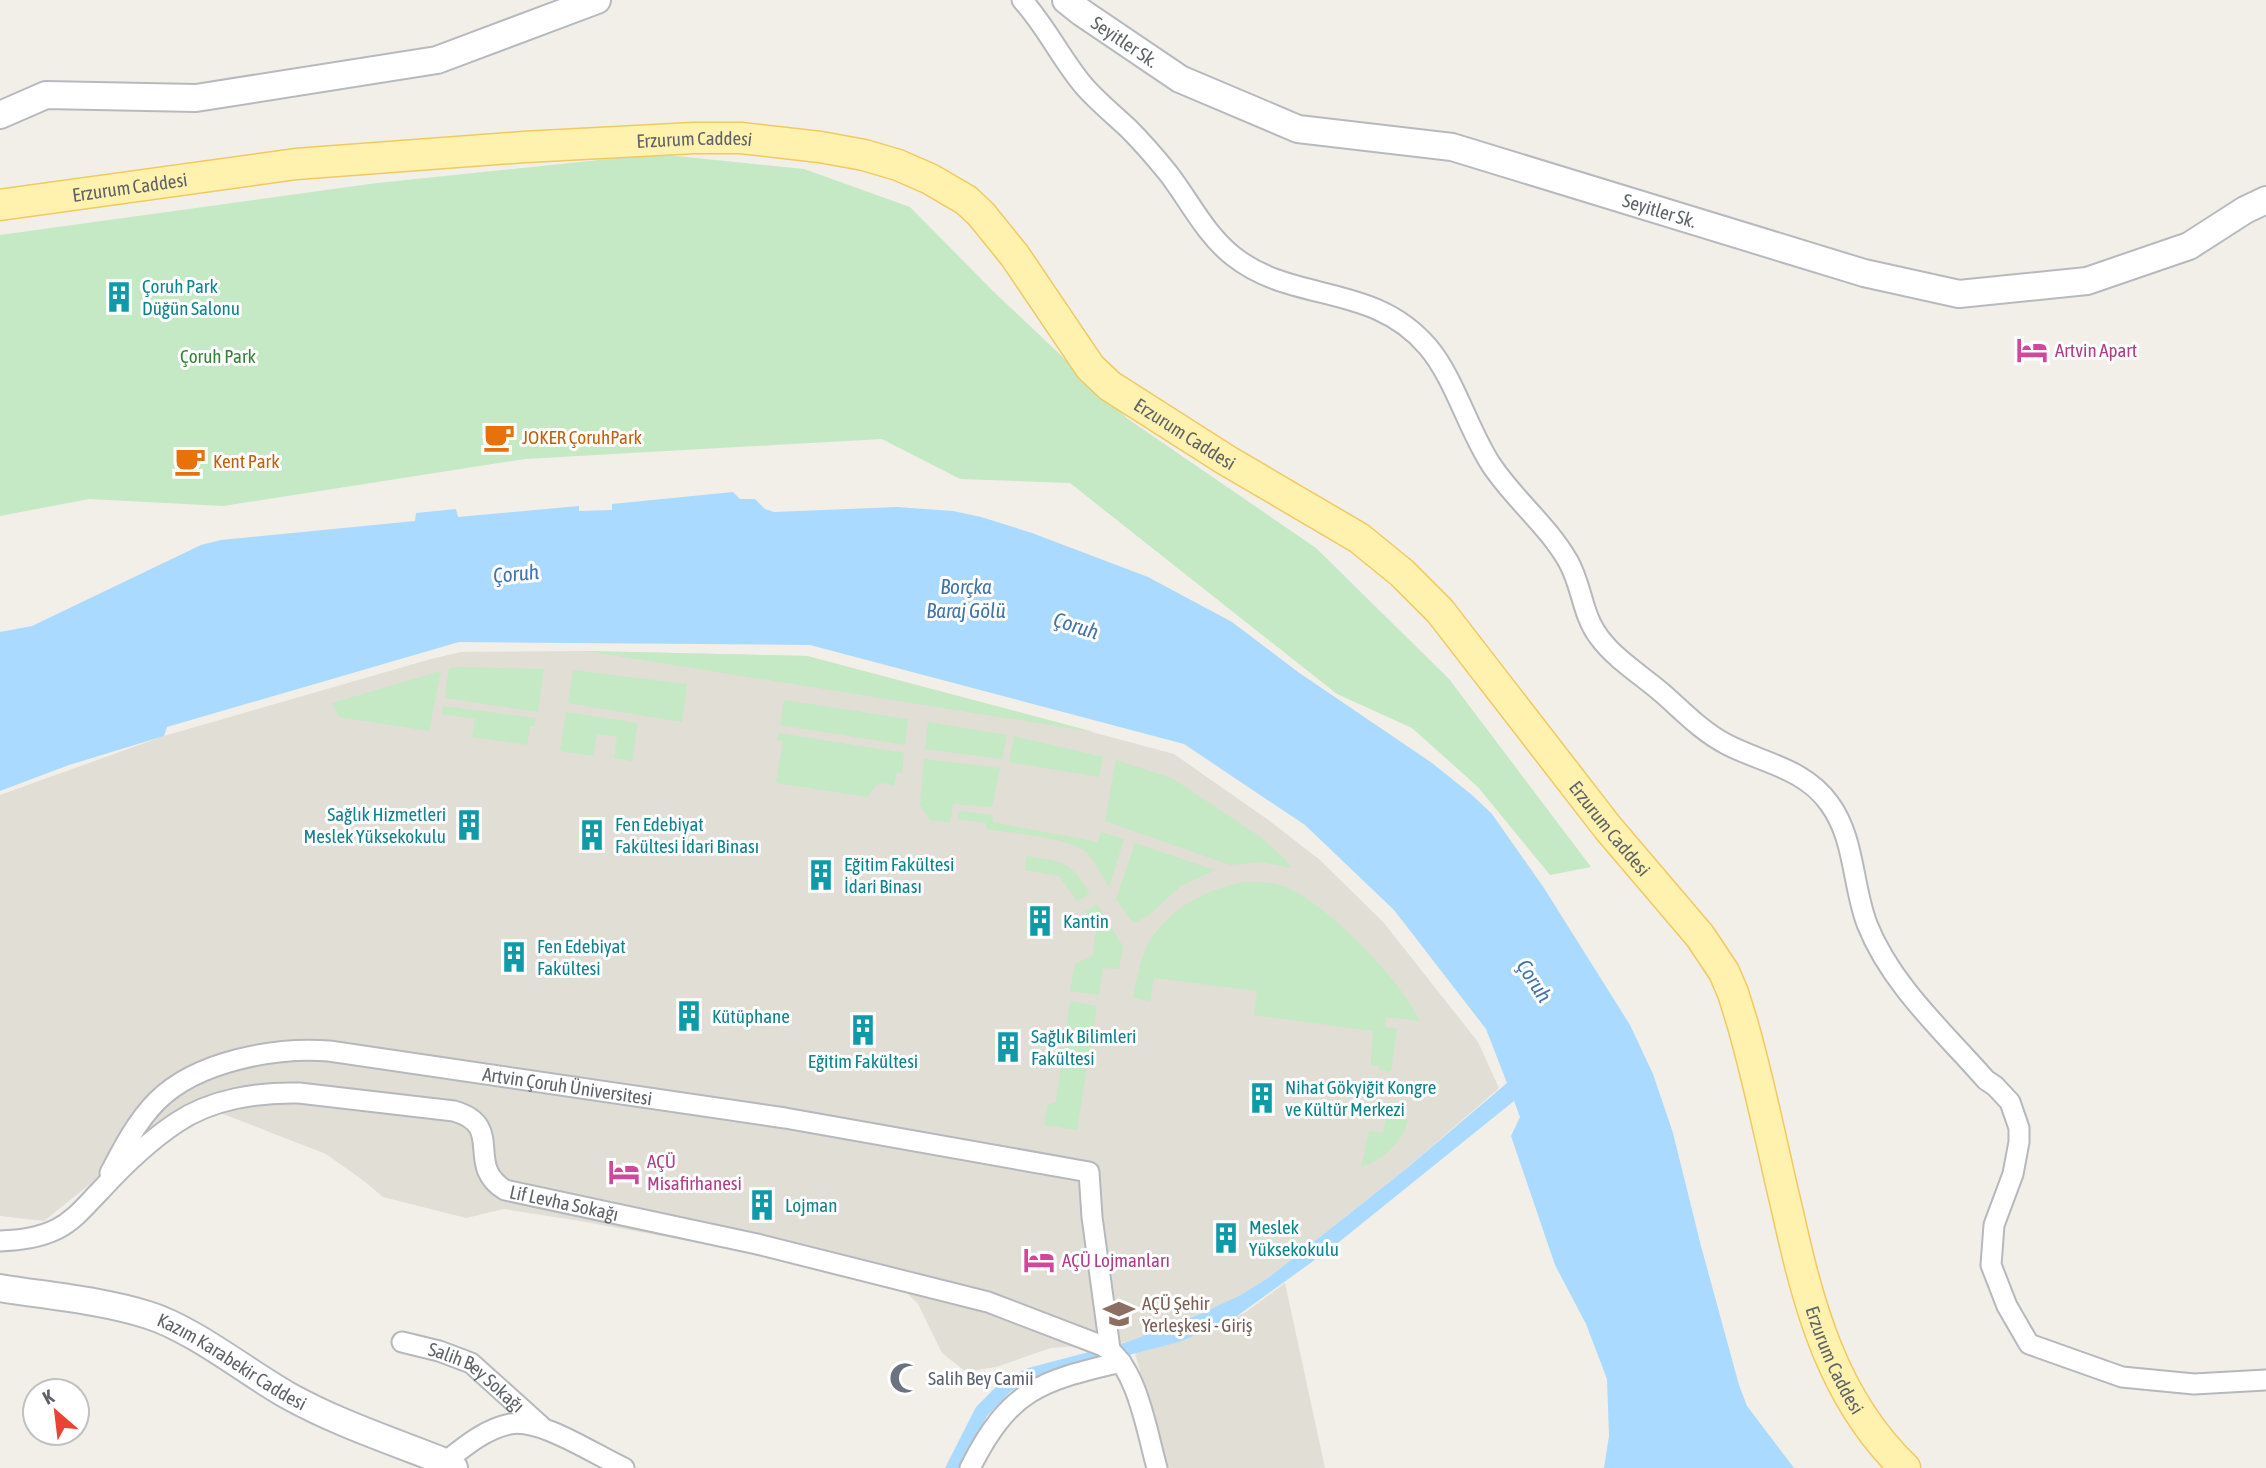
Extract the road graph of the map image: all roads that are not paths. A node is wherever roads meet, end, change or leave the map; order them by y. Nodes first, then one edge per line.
1 (597, 0) edge
2 (1022, 0) edge
3 (1066, 0) edge
4 (0, 115) edge
5 (2266, 200) edge
6 (0, 205) edge
7 (101, 1189) junction
8 (0, 1241) edge
9 (0, 1288) edge
10 (402, 1342) dead end
11 (1116, 1356) junction
12 (2266, 1380) edge
13 (541, 1427) junction
14 (449, 1465) edge
15 (624, 1468) edge
16 (970, 1468) edge
17 (1157, 1468) edge
18 (1905, 1468) edge

1 - 4 street
2 - 12 street
3 - 5 street, Seyitler Sk.
6 - 18 main road, Erzurum Caddesi
7 - 8 street, Lif Levha Sokağı
7 - 11 street, Lif Levha Sokağı
7 - 11 street, Artvin Çoruh Üniversitesi
9 - 14 street, Kazım Karabekir Caddesi
10 - 13 street, Salih Bey Sokağı
11 - 16 street
11 - 17 street
13 - 14 street, Salih Bey Sokağı
13 - 15 street, Salih Bey Sokağı

